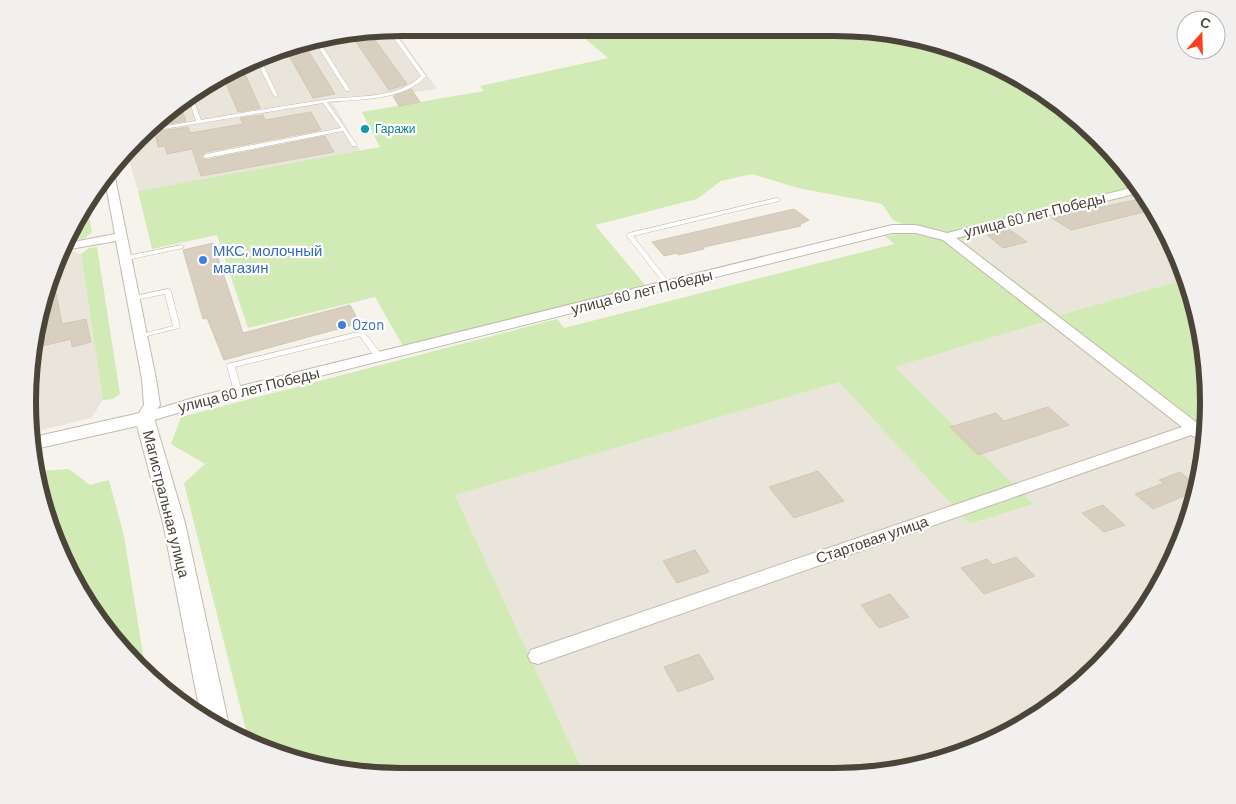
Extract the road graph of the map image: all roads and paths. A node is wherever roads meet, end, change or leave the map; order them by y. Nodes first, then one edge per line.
1 (395, 36) edge
2 (320, 46) edge
3 (261, 65) edge
4 (348, 90) dead end
5 (276, 96) dead end
6 (324, 101) junction
7 (193, 102) edge
8 (199, 122) junction
9 (159, 129) edge
10 (344, 129) junction
11 (354, 145) dead end
12 (206, 156) dead end
13 (111, 180) edge
14 (1132, 191) edge
15 (777, 200) dead end
16 (122, 236) junction
17 (947, 237) junction
18 (71, 246) edge
19 (181, 247) dead end
20 (126, 258) junction
21 (669, 286) junction
22 (134, 298) junction
23 (141, 336) junction
24 (379, 357) junction
25 (238, 392) junction
26 (144, 418) junction
27 (1199, 428) edge
28 (1199, 431) edge
29 (38, 442) edge
30 (538, 656) dead end
31 (214, 716) edge

1 - 6 lane
2 - 4 lane
3 - 5 lane
6 - 8 lane
6 - 10 lane
7 - 8 lane
8 - 9 lane
10 - 11 lane
10 - 12 lane
13 - 16 street, Магистральная улица
14 - 17 street, улица 60 лет Победы
15 - 21 lane
16 - 18 street
16 - 20 street, Магистральная улица
17 - 21 street, улица 60 лет Победы
17 - 27 street
19 - 20 lane
20 - 22 street, Магистральная улица
21 - 24 street, улица 60 лет Победы
22 - 23 street, Магистральная улица
22 - 23 lane
23 - 26 street, Магистральная улица
24 - 25 street, улица 60 лет Победы
24 - 25 lane
25 - 26 street, улица 60 лет Победы
26 - 29 street
26 - 31 street, Магистральная улица
28 - 30 street, Стартовая улица

